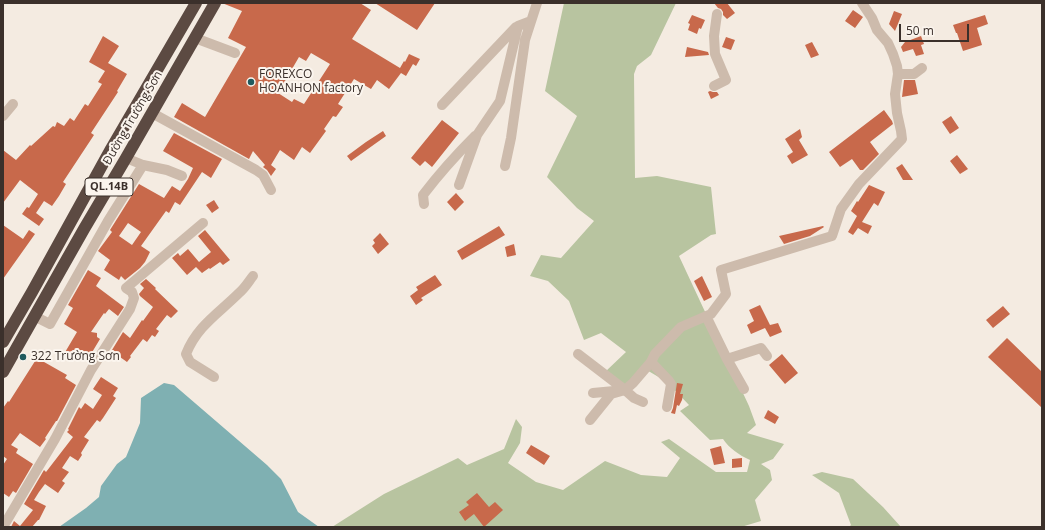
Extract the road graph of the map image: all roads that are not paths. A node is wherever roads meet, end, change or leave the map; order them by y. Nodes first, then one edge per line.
1 (196, 3) edge
2 (215, 3) edge
3 (537, 3) edge
4 (862, 3) edge
5 (718, 14) dead end
6 (531, 21) junction
7 (518, 26) junction
8 (195, 38) junction
9 (235, 53) dead end
10 (922, 68) dead end
11 (898, 74) junction
12 (714, 86) dead end
13 (13, 104) dead end
14 (442, 105) dead end
15 (152, 113) junction
16 (3, 116) edge
17 (477, 135) junction
18 (126, 158) junction
19 (142, 165) junction
20 (505, 166) dead end
21 (182, 176) dead end
22 (459, 185) dead end
23 (271, 190) dead end
24 (424, 204) dead end
25 (203, 223) dead end
26 (253, 276) dead end
27 (34, 316) junction
28 (706, 316) junction
29 (3, 342) edge
30 (578, 354) dead end
31 (767, 356) dead end
32 (727, 359) junction
33 (651, 362) junction
34 (3, 372) edge
35 (214, 377) dead end
36 (744, 389) dead end
37 (625, 390) junction
38 (593, 393) dead end
39 (642, 402) dead end
40 (667, 407) dead end
41 (590, 420) dead end
42 (3, 527) edge

1 - 29 highway, Đường Trường Sơn / QL.14B
2 - 8 highway, Đường Trường Sơn / QL.14B
3 - 6 street
4 - 11 street
5 - 12 street
6 - 7 street
6 - 20 street
7 - 14 street
7 - 17 street
8 - 9 street
8 - 15 highway, Đường Trường Sơn / QL.14B
10 - 11 street
11 - 28 street
13 - 16 street
15 - 18 highway, Đường Trường Sơn / QL.14B
15 - 23 street
17 - 22 street
17 - 24 street
18 - 19 street
18 - 27 highway, Đường Trường Sơn / QL.14B
19 - 21 street
19 - 27 street
25 - 42 street
26 - 35 street
27 - 34 highway, Đường Trường Sơn / QL.14B
28 - 32 street
28 - 33 street
30 - 37 street
31 - 32 street
32 - 36 street
33 - 37 street
33 - 40 street
37 - 38 street
37 - 39 street
37 - 41 street

